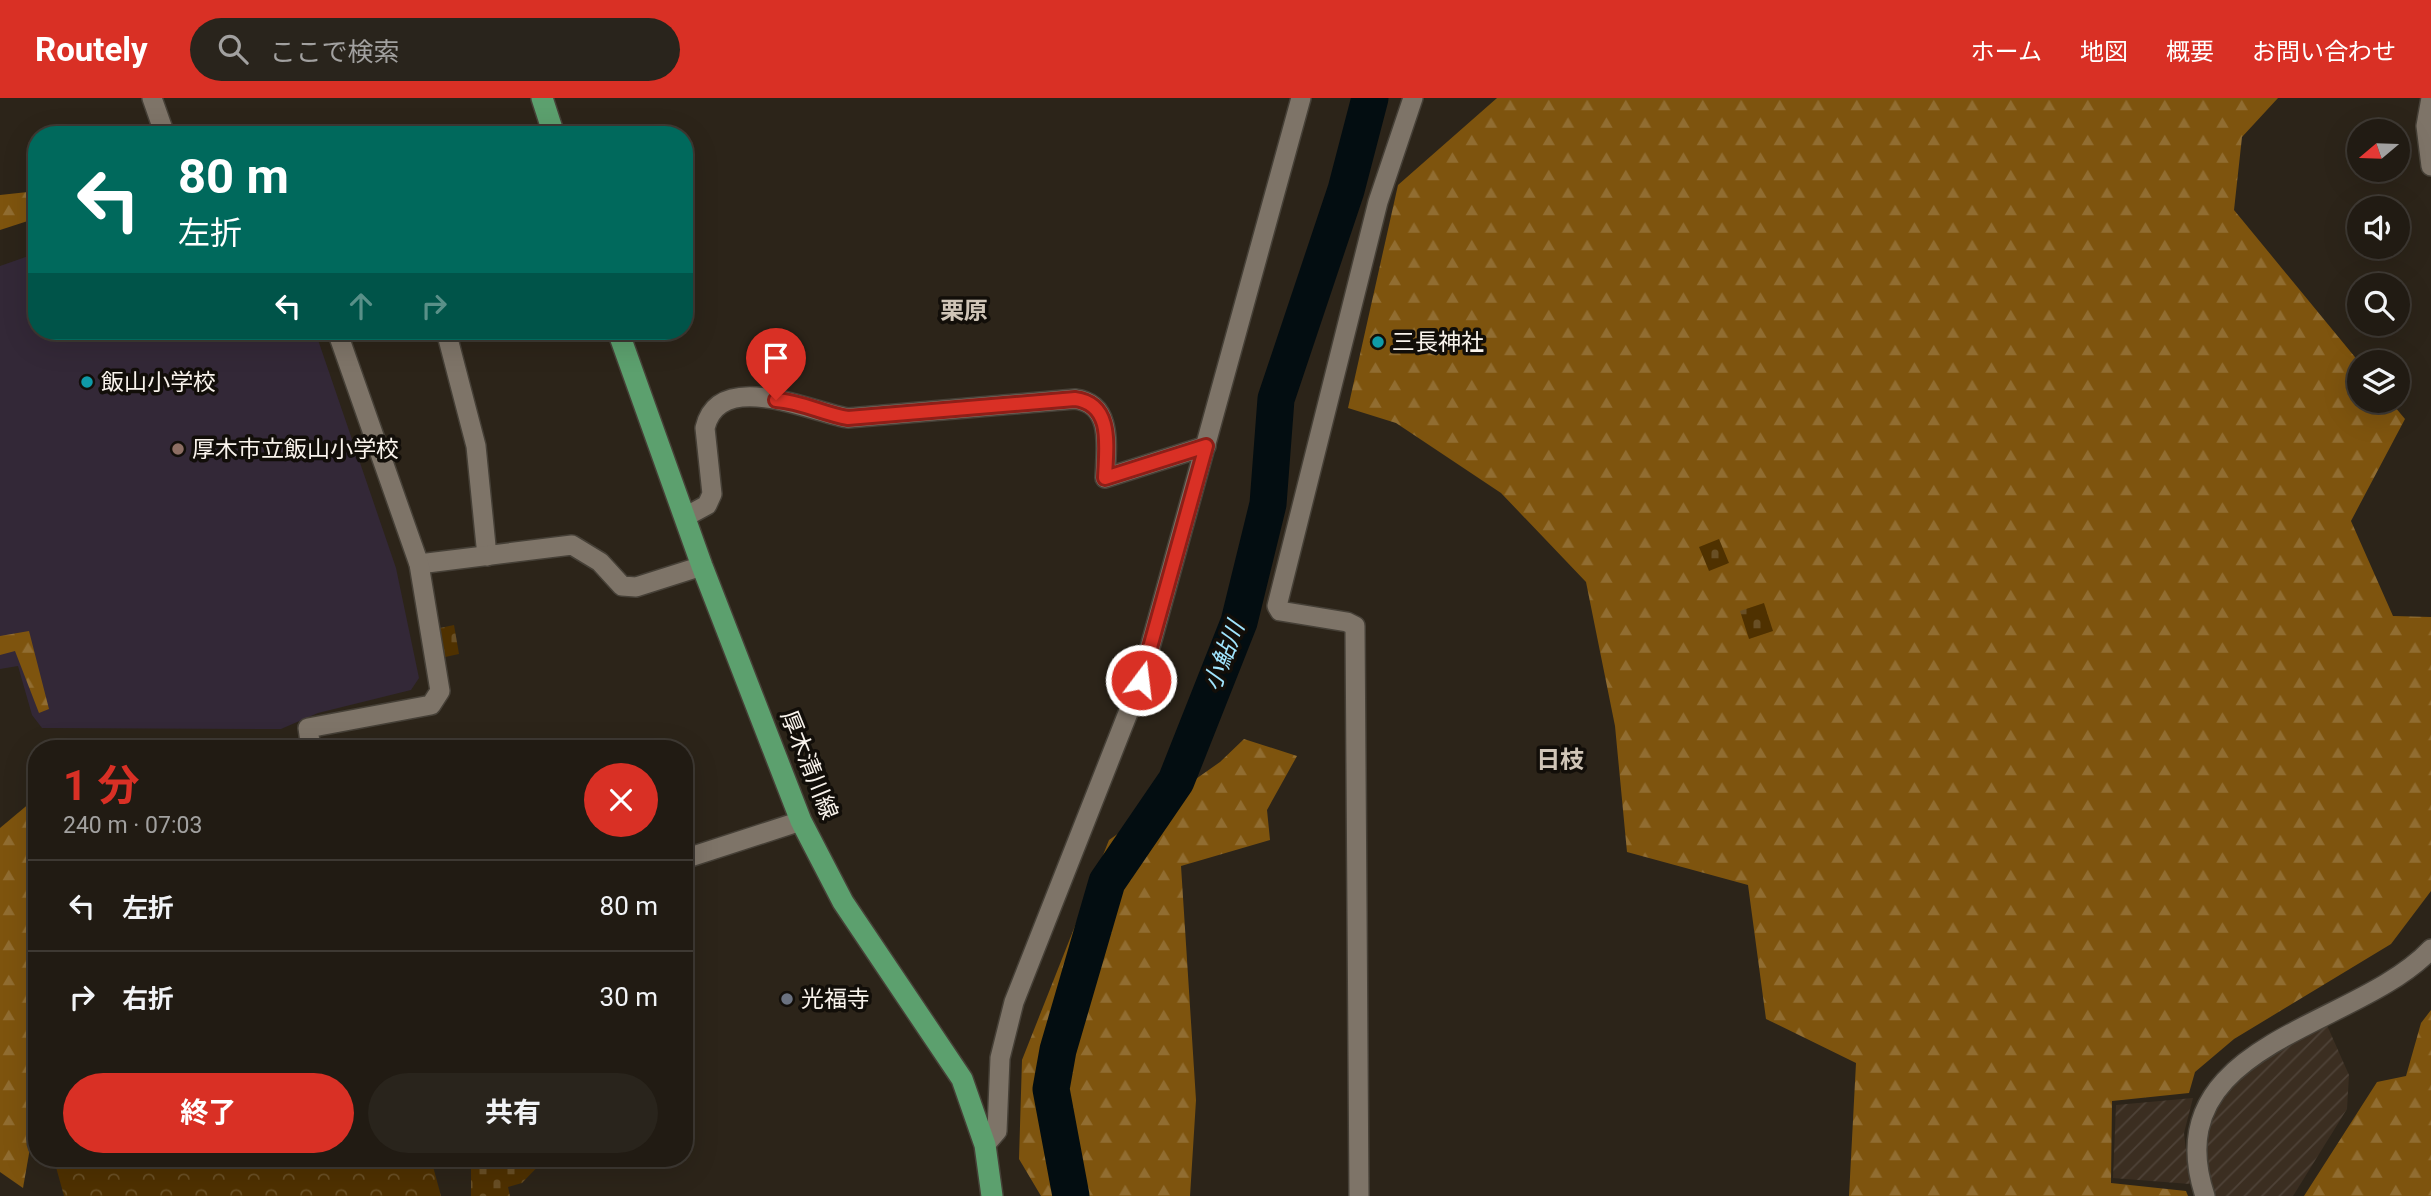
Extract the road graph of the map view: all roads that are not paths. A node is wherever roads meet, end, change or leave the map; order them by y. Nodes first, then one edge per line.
1 (152, 98) edge
2 (542, 98) edge
3 (1301, 98) edge
4 (1413, 98) edge
5 (2431, 98) edge
6 (162, 126) edge
7 (551, 126) edge
8 (2431, 166) edge
9 (340, 340) edge
10 (448, 340) edge
11 (621, 340) edge
12 (1206, 446) junction
13 (685, 517) junction
14 (487, 556) junction
15 (419, 564) junction
16 (702, 566) junction
17 (310, 740) edge
18 (801, 821) junction
19 (693, 856) edge
20 (2431, 949) edge
21 (985, 1146) junction
22 (992, 1196) edge
23 (1359, 1196) edge
24 (2205, 1196) edge

1 - 6 street
2 - 7 main road
3 - 12 street
4 - 23 street
5 - 8 street
9 - 15 street
10 - 14 street
11 - 13 main road, 厚木清川線
12 - 13 street
12 - 21 street
13 - 16 main road, 厚木清川線
14 - 15 street
14 - 16 street
15 - 17 street
16 - 18 main road, 厚木清川線
18 - 19 street
18 - 21 main road, 厚木清川線
20 - 24 street
21 - 22 main road, 厚木清川線

